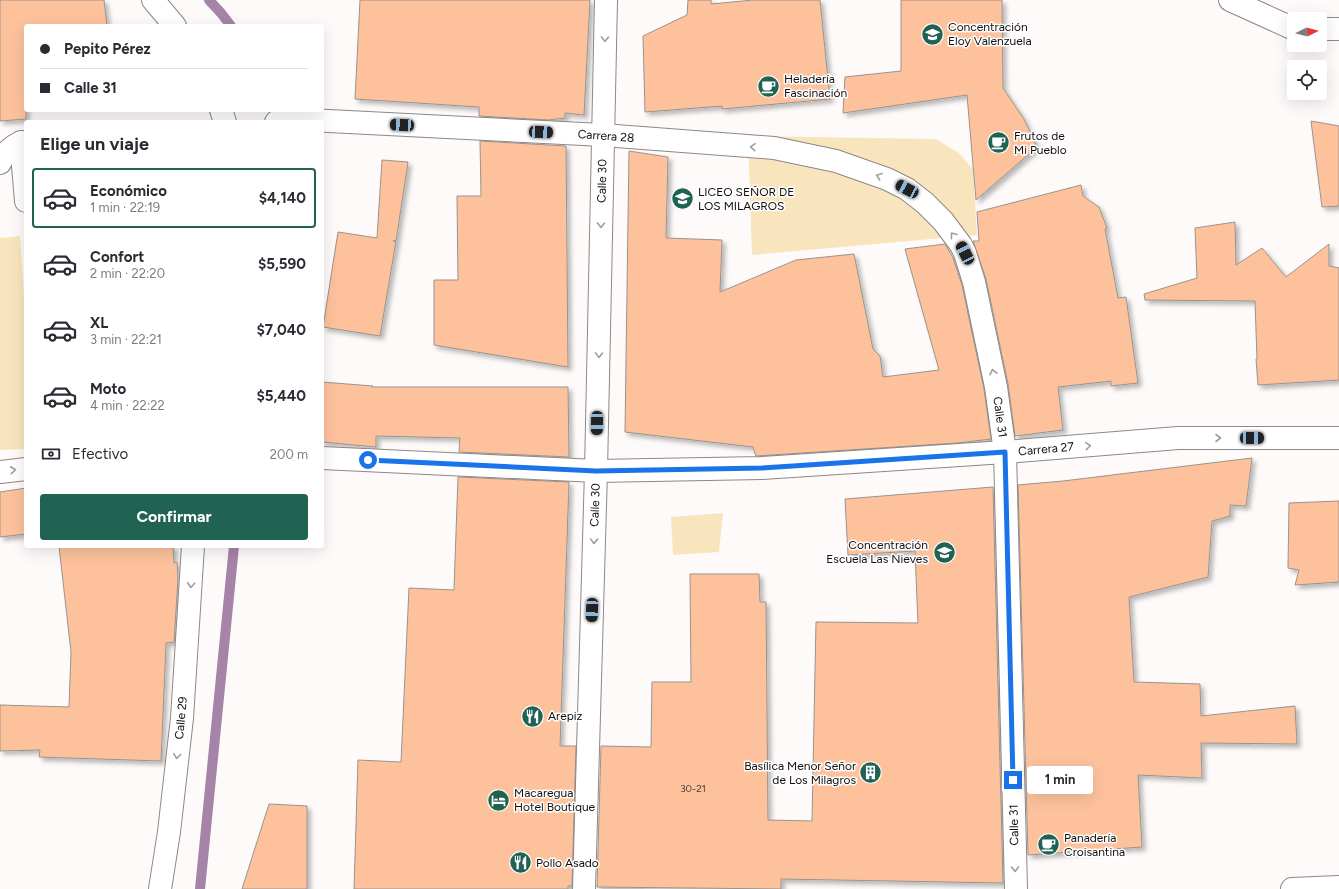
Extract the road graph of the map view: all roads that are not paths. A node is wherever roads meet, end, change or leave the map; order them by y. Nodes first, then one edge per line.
1 (153, 0) edge
2 (606, 0) edge
3 (1230, 0) edge
4 (173, 24) edge
5 (1287, 26) edge
6 (1327, 29) edge
7 (1339, 29) edge
8 (324, 121) edge
9 (603, 135) junction
10 (24, 142) edge
11 (0, 163) edge
12 (924, 203) joint
13 (1339, 438) edge
14 (1005, 452) junction
15 (324, 458) edge
16 (24, 469) edge
17 (596, 471) junction
18 (0, 472) edge
19 (193, 548) edge
20 (1339, 887) edge
21 (160, 889) edge
22 (584, 889) edge
23 (1016, 889) edge
24 (1292, 889) edge

1 - 4 street
2 -> 9 street, Calle 30
3 - 5 street
6 - 7 street
8 - 9 street, Carrera 28
12 -> 9 street, Carrera 28
9 -> 17 street, Calle 30
10 - 11 street
14 -> 12 street, Calle 31
14 -> 13 street, Carrera 27
14 - 17 street, Carrera 27
14 -> 23 street, Calle 31
15 - 17 street, Carrera 27
18 -> 16 street
17 -> 22 street, Calle 30
19 -> 21 street, Calle 29
20 - 24 street

